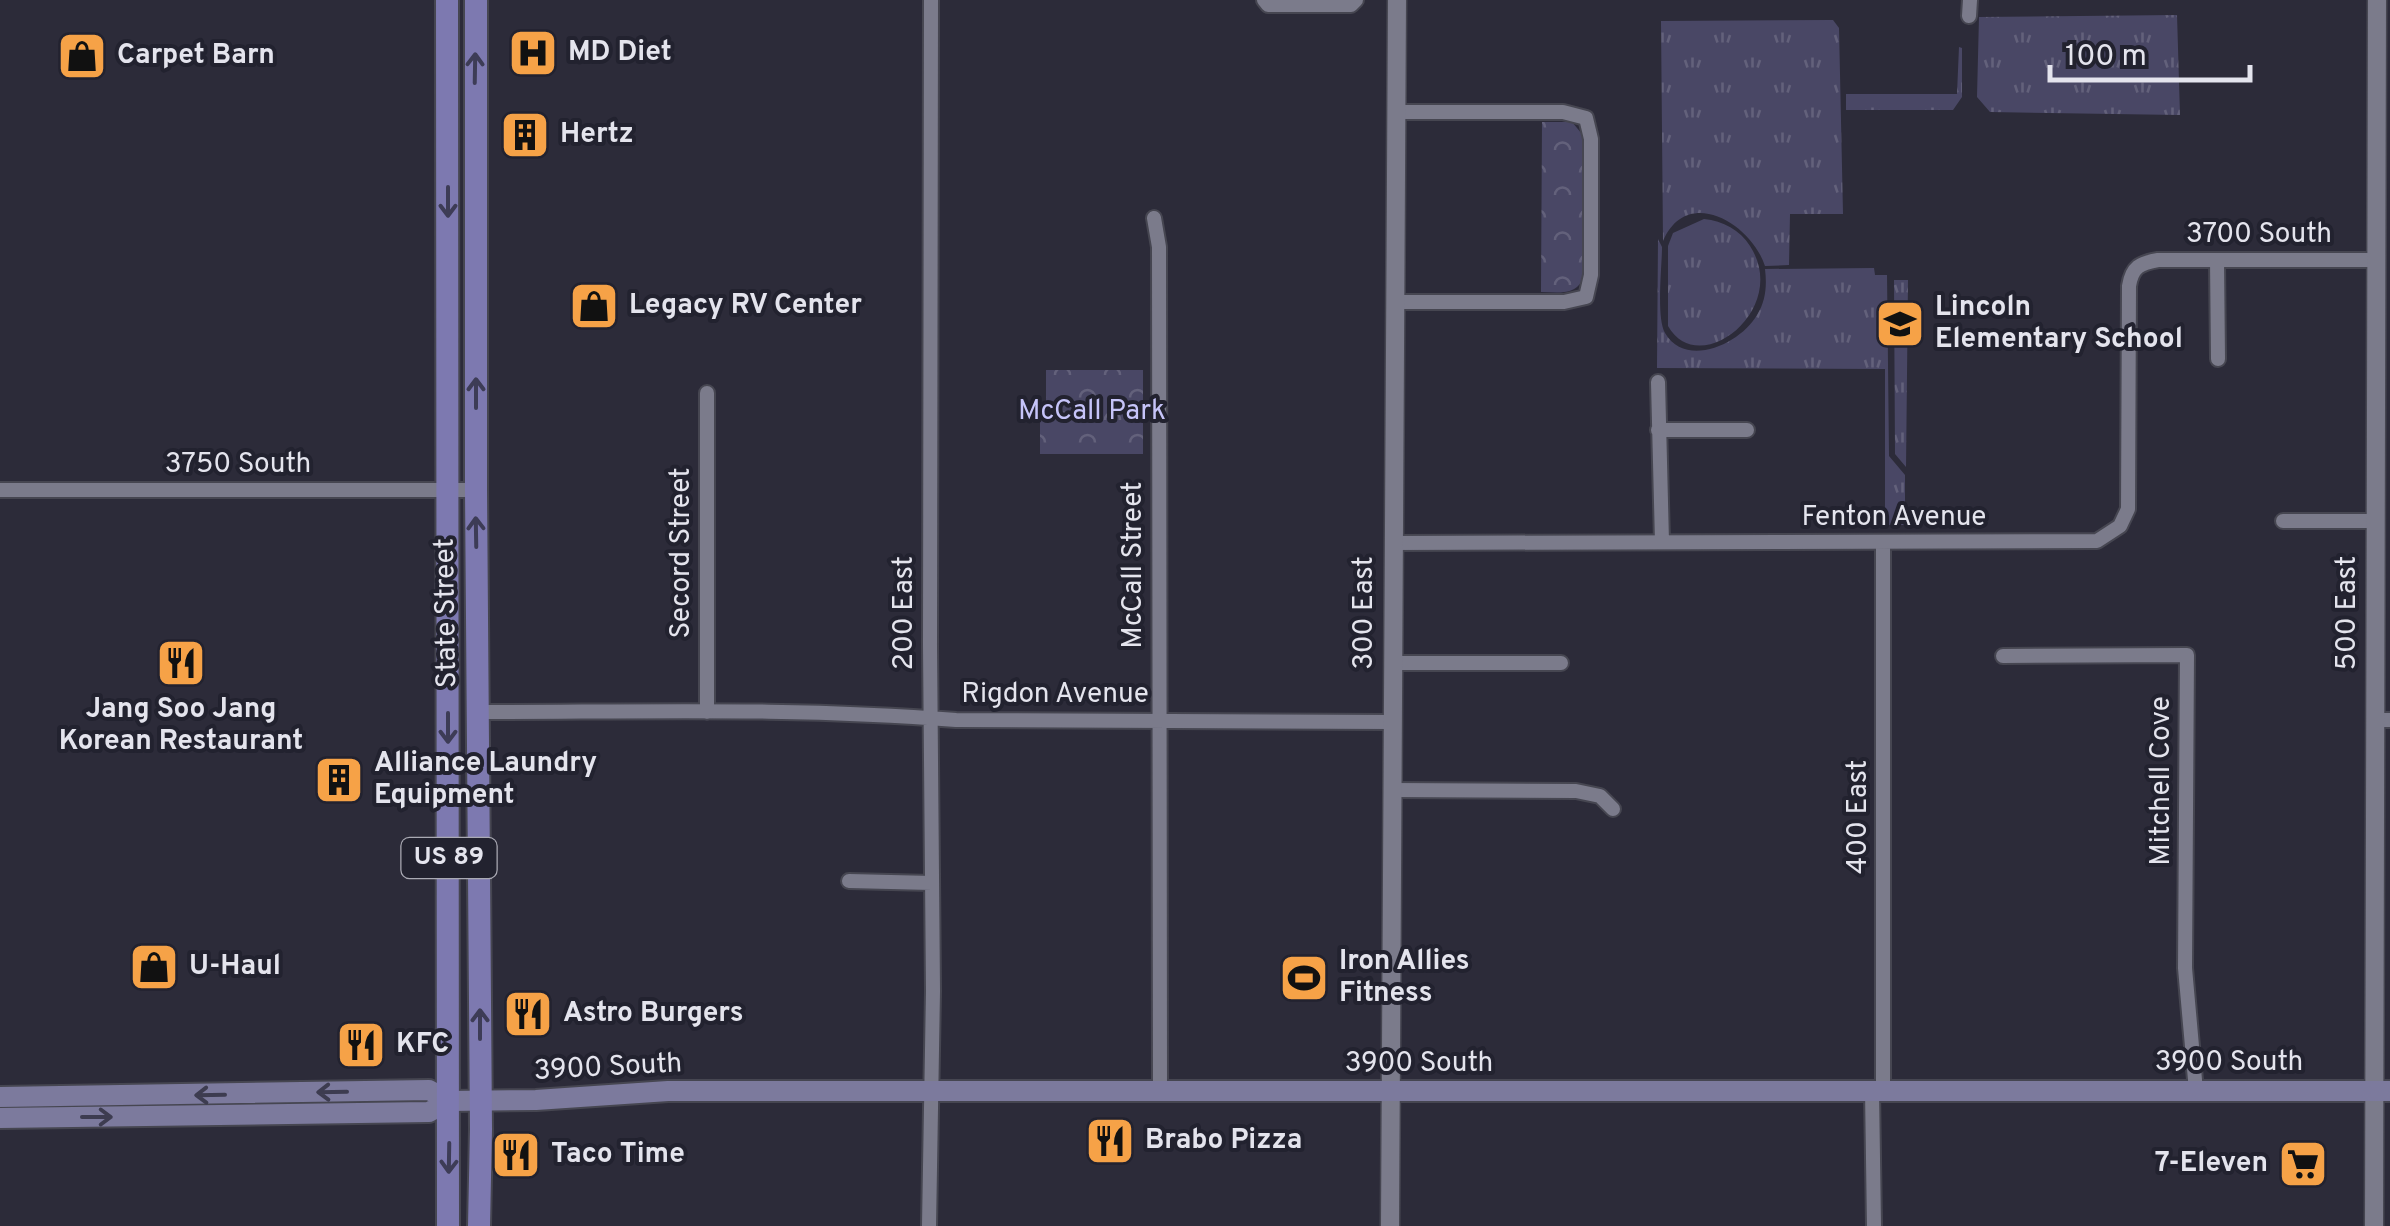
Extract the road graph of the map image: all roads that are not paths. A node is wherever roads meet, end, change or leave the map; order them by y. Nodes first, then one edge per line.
1 (448, 0) edge
2 (476, 0) edge
3 (931, 0) edge
4 (1264, 0) edge
5 (1356, 0) edge
6 (1397, 0) edge
7 (1970, 0) edge
8 (2377, 0) edge
9 (1969, 16) dead end
10 (1396, 112) junction
11 (1154, 218) dead end
12 (2217, 260) junction
13 (2376, 260) junction
14 (2142, 262) joint
15 (1394, 302) junction
16 (2383, 315) edge
17 (2218, 358) dead end
18 (1658, 382) dead end
19 (708, 393) dead end
20 (1658, 430) junction
21 (1747, 430) dead end
22 (2383, 484) edge
23 (0, 490) edge
24 (449, 490) junction
25 (476, 490) junction
26 (2284, 521) dead end
27 (2375, 521) junction
28 (1662, 542) junction
29 (1393, 543) junction
30 (1883, 544) junction
31 (2003, 656) dead end
32 (1393, 663) junction
33 (1562, 663) dead end
34 (478, 712) junction
35 (706, 712) junction
36 (931, 718) junction
37 (1159, 720) junction
38 (2382, 720) edge
39 (1392, 722) junction
40 (1392, 790) junction
41 (1613, 809) dead end
42 (849, 882) dead end
43 (932, 883) junction
44 (1877, 1090) junction
45 (930, 1091) junction
46 (1160, 1091) junction
47 (1390, 1091) junction
48 (2196, 1091) junction
49 (2382, 1091) edge
50 (0, 1097) edge
51 (449, 1101) junction
52 (481, 1101) junction
53 (0, 1118) edge
54 (448, 1226) edge
55 (479, 1226) edge
56 (929, 1226) edge
57 (1390, 1226) edge
58 (1874, 1226) edge
59 (2374, 1226) edge

1 -> 24 main road, State Street / US 89
25 -> 2 main road, State Street / US 89
3 - 36 street, 200 East
4 - 5 street
6 - 10 street, 300 East
7 - 9 street
8 - 13 street, 500 East
10 - 15 street, 300 East
10 - 15 street
11 - 37 street, McCall Street
12 - 13 street, 3700 South
12 - 14 street, 3700 South
12 - 17 street
13 - 16 street, 500 East
14 - 30 street, Fenton Avenue
15 - 29 street, 300 East
16 - 22 street, 500 East
18 - 20 street
19 - 35 street, Secord Street
20 - 21 street
20 - 28 street
22 - 27 street, 500 East
23 - 24 street, 3750 South
24 - 25 street, 3750 South
24 -> 51 main road, State Street / US 89
34 -> 25 main road, State Street / US 89
26 - 27 street
27 - 38 street, 500 East
28 - 29 street, Fenton Avenue
28 - 30 street, Fenton Avenue
29 - 32 street, 300 East
30 - 44 street, 400 East
31 - 48 street, Mitchell Cove
32 - 33 street
32 - 39 street, 300 East
34 - 35 street, Rigdon Avenue
52 -> 34 main road, State Street / US 89
35 - 36 street, Rigdon Avenue
36 - 37 street, Rigdon Avenue
36 - 43 street, 200 East
37 - 39 street, Rigdon Avenue
37 - 46 street, McCall Street
38 - 49 street, 500 East
39 - 40 street, 300 East
40 - 41 street
40 - 47 street, 300 East
42 - 43 street
43 - 45 street, 200 East
44 - 47 main road, 3900 South
44 - 48 main road, 3900 South
44 - 58 street, 400 East
45 - 46 main road, 3900 South
45 - 52 main road, 3900 South
45 - 56 street, 200 East
46 - 47 main road, 3900 South
47 - 57 street, 300 East
48 - 49 main road, 3900 South
49 - 59 street, 500 East
51 -> 50 main road, 3900 South
51 - 52 main road, 3900 South
53 -> 51 main road, 3900 South
51 -> 54 main road, State Street / US 89
52 - 55 main road, State Street / US 89

